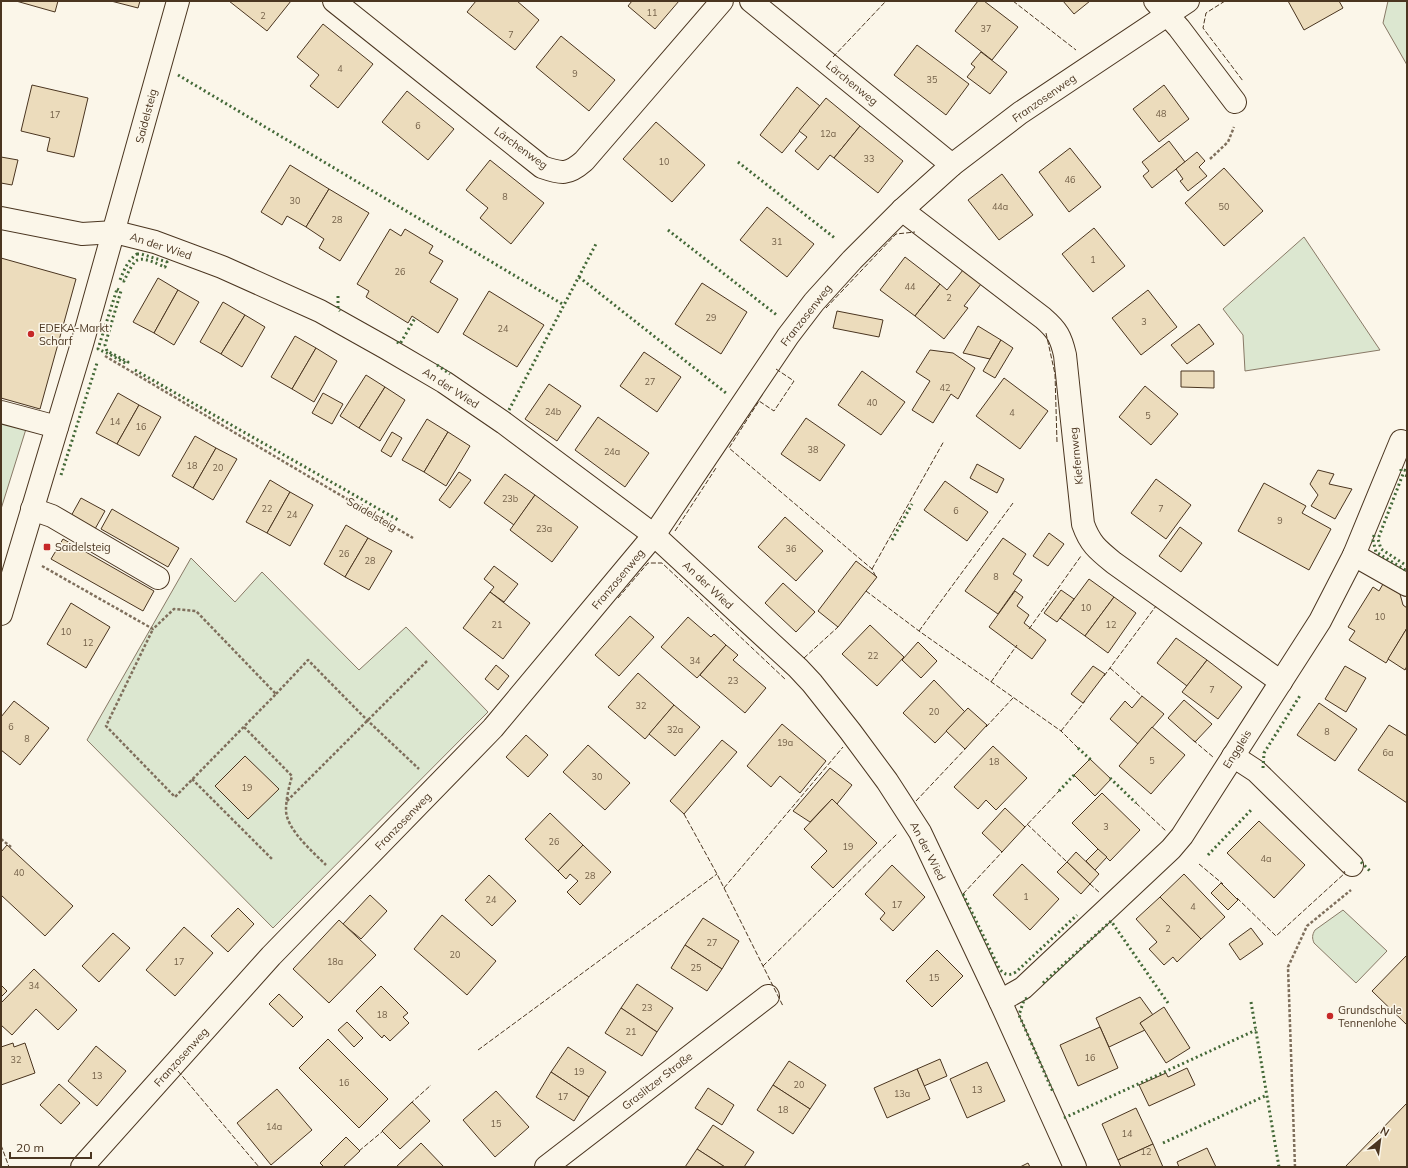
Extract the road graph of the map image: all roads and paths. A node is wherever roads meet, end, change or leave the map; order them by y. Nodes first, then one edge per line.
1 (178, 1) edge
2 (334, 1) edge
3 (722, 1) edge
4 (751, 1) edge
5 (1188, 1) edge
6 (1161, 8) edge
7 (1235, 102) joint
8 (1210, 159) dead end
9 (952, 165) junction
10 (902, 210) junction
11 (1, 218) edge
12 (115, 232) junction
13 (82, 344) junction
14 (1, 412) edge
15 (57, 427) junction
16 (1401, 441) dead end
17 (32, 509) junction
18 (654, 535) junction
19 (413, 538) dead end
20 (19, 553) junction
21 (1354, 555) junction
22 (158, 578) dead end
23 (1407, 585) edge
24 (1, 614) edge
25 (153, 629) junction
26 (427, 661) dead end
27 (1281, 682) junction
28 (276, 694) junction
29 (367, 720) junction
30 (244, 727) junction
31 (1233, 756) junction
32 (192, 780) junction
33 (440, 783) junction
34 (287, 801) junction
35 (1, 838) edge
36 (11, 847) dead end
37 (273, 860) dead end
38 (1352, 865) dead end
39 (343, 882) junction
40 (1354, 888) dead end
41 (768, 996) dead end
42 (1000, 1001) junction
43 (82, 1167) edge
44 (546, 1167) edge
45 (1075, 1167) edge
46 (1295, 1167) edge

1 - 12 street, Saidelsteig
2 - 3 street, Lärchenweg
4 - 9 street, Lärchenweg
5 - 6 street, Franzosenweg
6 - 7 street
6 - 9 street, Franzosenweg
7 - 8 path
9 - 10 street, Franzosenweg
10 - 18 street, Franzosenweg
10 - 27 street, Kiefernweg
11 - 12 street
12 - 13 street, Saidelsteig
12 - 18 street, An der Wied
13 - 15 street, Saidelsteig
13 - 19 path, Saidelsteig
14 - 15 street
15 - 17 street, Saidelsteig
16 - 21 street, Enggleis
17 - 20 street, Saidelsteig
17 - 22 street
18 - 33 street, Franzosenweg
18 - 42 street, An der Wied
20 - 24 street, Saidelsteig
20 - 25 path
21 - 23 street
21 - 27 street, Enggleis
25 - 28 path
25 - 32 path
26 - 29 path
27 - 31 street, Enggleis
28 - 29 path
28 - 30 path
29 - 33 path
29 - 34 path
30 - 32 path
30 - 34 path
31 - 38 street
31 - 42 street, Enggleis
32 - 37 path
33 - 39 street, Franzosenweg
34 - 39 path
35 - 36 path
39 - 43 street, Franzosenweg
40 - 46 path
41 - 44 street, Graslitzer Straße
42 - 45 street, An der Wied

